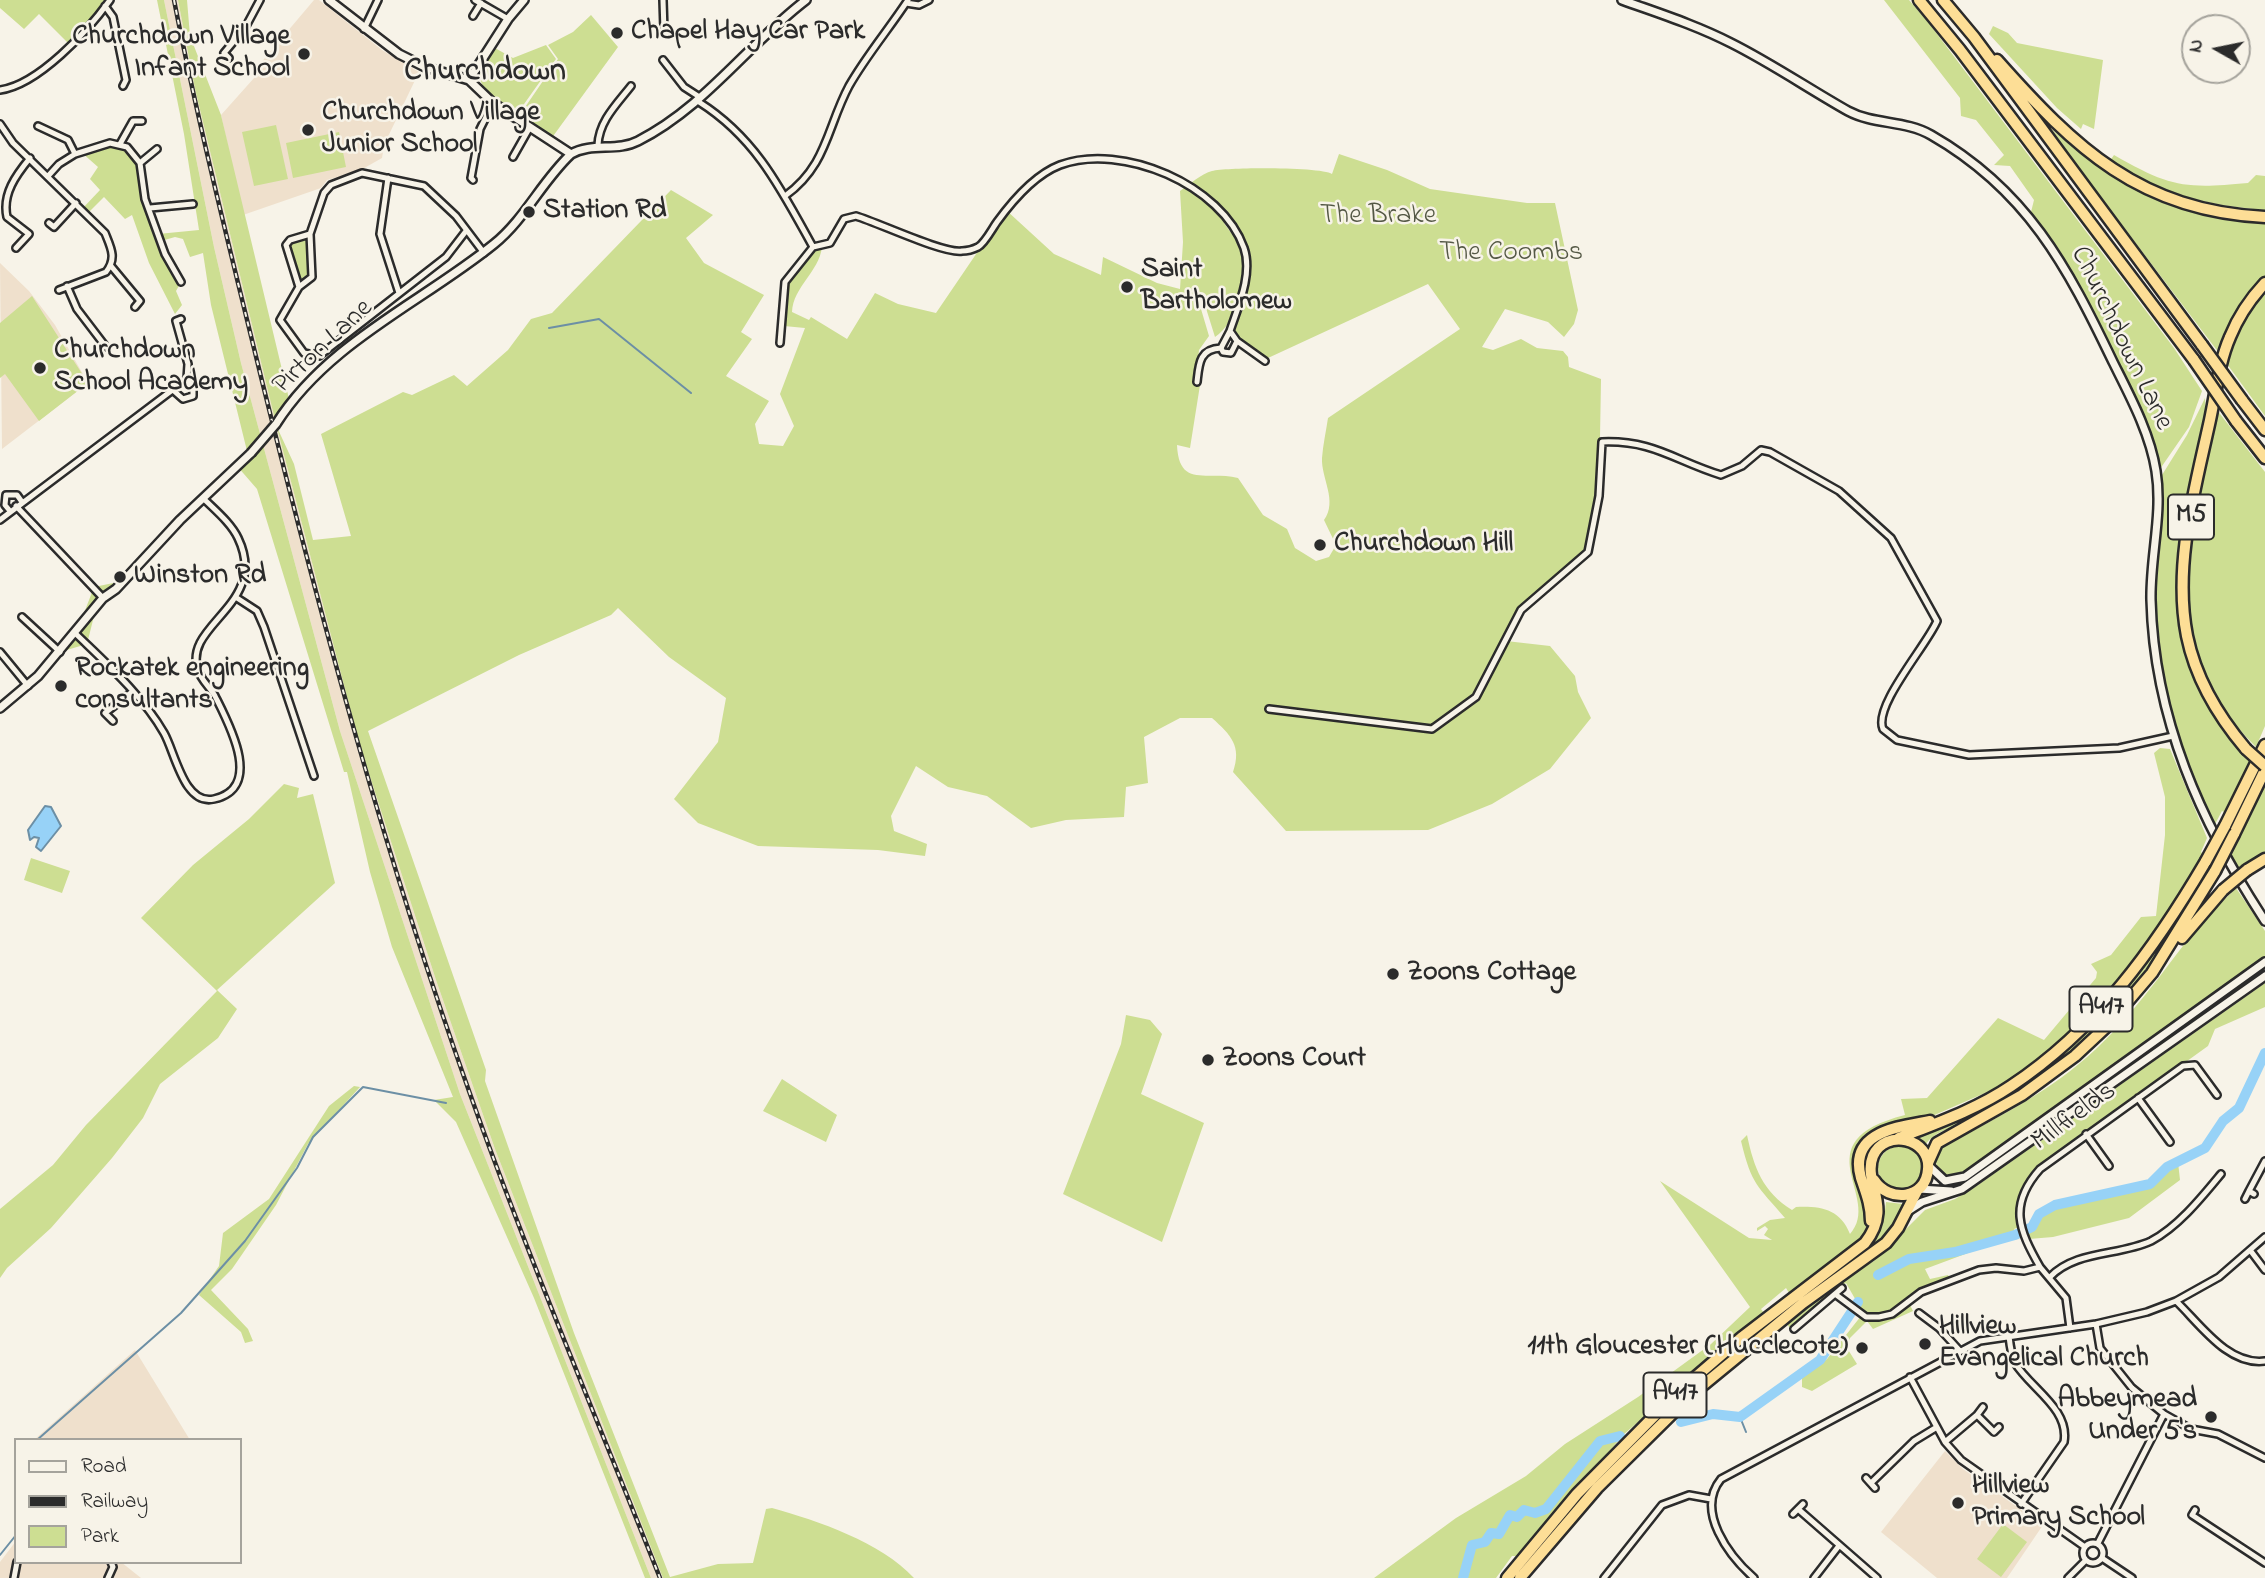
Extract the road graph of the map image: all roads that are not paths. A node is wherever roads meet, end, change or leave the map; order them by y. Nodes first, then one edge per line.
1 (110, 0) edge
2 (260, 0) edge
3 (329, 0) edge
4 (378, 0) edge
5 (524, 0) edge
6 (663, 0) edge
7 (807, 0) edge
8 (929, 0) edge
9 (1622, 0) edge
10 (1919, 0) edge
11 (1943, 0) edge
12 (478, 1) edge
13 (907, 2) edge
14 (106, 6) junction
15 (473, 16) dead end
16 (508, 19) junction
17 (364, 29) junction
18 (664, 31) dead end
19 (1974, 37) junction
20 (229, 58) dead end
21 (663, 60) dead end
22 (469, 80) junction
23 (123, 86) dead end
24 (631, 86) dead end
25 (0, 90) edge
26 (699, 102) junction
27 (493, 103) junction
28 (142, 121) dead end
29 (0, 124) edge
30 (44, 126) dead end
31 (530, 127) junction
32 (120, 144) junction
33 (598, 145) junction
34 (157, 149) dead end
35 (517, 154) dead end
36 (570, 154) junction
37 (75, 155) junction
38 (30, 158) junction
39 (140, 163) junction
40 (49, 175) junction
41 (388, 178) junction
42 (470, 179) dead end
43 (785, 196) junction
44 (76, 203) junction
45 (193, 204) dead end
46 (3, 207) edge
47 (150, 208) junction
48 (2265, 217) edge
49 (49, 223) dead end
50 (466, 231) junction
51 (29, 234) junction
52 (310, 234) junction
53 (35, 238) dead end
54 (813, 247) junction
55 (16, 248) dead end
56 (484, 253) junction
57 (111, 266) junction
58 (180, 282) dead end
59 (2265, 283) edge
60 (67, 286) junction
61 (299, 287) junction
62 (58, 290) dead end
63 (399, 293) junction
64 (135, 307) dead end
65 (181, 319) dead end
66 (1230, 331) junction
67 (1237, 341) junction
68 (780, 343) dead end
69 (106, 347) dead end
70 (1221, 348) junction
71 (1265, 361) dead end
72 (187, 379) junction
73 (1197, 383) dead end
74 (174, 391) junction
75 (2265, 430) edge
76 (2265, 458) edge
77 (0, 487) edge
78 (6, 495) junction
79 (203, 498) junction
80 (19, 504) junction
81 (10, 511) junction
82 (0, 520) edge
83 (103, 598) junction
84 (237, 598) junction
85 (22, 617) dead end
86 (76, 634) junction
87 (0, 652) edge
88 (60, 652) junction
89 (28, 686) junction
90 (132, 691) junction
91 (99, 706) dead end
92 (0, 708) edge
93 (1269, 709) dead end
94 (105, 713) junction
95 (113, 720) dead end
96 (2173, 736) junction
97 (2265, 745) edge
98 (2265, 768) edge
99 (314, 776) dead end
100 (2265, 859) edge
101 (2265, 921) edge
102 (2265, 962) edge
103 (2152, 973) junction
104 (2265, 976) edge
105 (2217, 1095) dead end
106 (2138, 1098) junction
107 (2055, 1112) junction
108 (1955, 1115) junction
109 (2060, 1121) junction
110 (2173, 1132) dead end
111 (2087, 1134) junction
112 (1895, 1139) junction
113 (2112, 1157) dead end
114 (2265, 1161) edge
115 (1928, 1164) junction
116 (2221, 1174) dead end
117 (1874, 1180) junction
118 (1918, 1189) junction
119 (1962, 1189) junction
120 (2245, 1199) dead end
121 (1907, 1211) junction
122 (2265, 1237) edge
123 (1868, 1239) junction
124 (2250, 1251) junction
125 (2040, 1267) junction
126 (2265, 1270) edge
127 (2050, 1277) junction
128 (1842, 1288) dead end
129 (1835, 1294) junction
130 (2176, 1301) junction
131 (1919, 1313) dead end
132 (2096, 1324) junction
133 (2070, 1328) junction
134 (1794, 1329) dead end
135 (2009, 1336) junction
136 (1959, 1350) junction
137 (2265, 1361) edge
138 (1910, 1377) junction
139 (1983, 1407) dead end
140 (2164, 1414) junction
141 (1976, 1415) junction
142 (1937, 1427) junction
143 (1994, 1431) dead end
144 (1945, 1442) junction
145 (2265, 1458) edge
146 (1871, 1483) dead end
147 (1711, 1499) junction
148 (1803, 1504) dead end
149 (2021, 1504) junction
150 (2193, 1514) dead end
151 (2098, 1544) junction
152 (1838, 1547) junction
153 (2085, 1547) junction
154 (2102, 1559) junction
155 (2086, 1560) junction
156 (2265, 1563) edge
157 (1507, 1578) edge
158 (1520, 1578) edge
159 (1604, 1578) edge
160 (1754, 1578) edge
161 (1814, 1578) edge
162 (1877, 1578) edge
163 (2068, 1578) edge
164 (2132, 1578) edge

1 - 14 street
2 - 20 street
3 - 17 street
4 - 17 street
5 - 16 street
6 - 18 street
7 - 26 street
8 - 13 street
9 - 96 street, Churchdown Lane
10 - 76 highway, bridge
11 - 19 highway
12 - 15 street
12 - 16 street
13 - 43 street
14 - 23 street
14 - 25 street
16 - 22 street
17 - 22 street
19 - 48 highway
19 - 75 highway, bridge
21 - 26 street
22 - 27 street
24 - 33 street
26 - 33 street
26 - 43 street
27 - 31 street
27 - 42 street
28 - 32 street
29 - 38 street
30 - 37 street
31 - 35 street
31 - 36 street
32 - 37 street
32 - 39 street
33 - 36 street
34 - 39 street
36 - 56 street, Pirton Lane
37 - 40 street
38 - 40 street
38 - 46 street
39 - 47 street
40 - 44 street
41 - 50 street
41 - 52 street
41 - 63 street
43 - 54 street
44 - 49 street
44 - 57 street
45 - 47 street
46 - 51 street
47 - 58 street
50 - 56 street
50 - 63 street
51 - 53 street
51 - 55 street
52 - 61 street
52 - 61 street
54 - 66 street
54 - 68 street
56 - 79 street, Pirton Lane, bridge
57 - 60 street
57 - 64 street
59 - 98 highway, M5, bridge
60 - 62 street
60 - 69 street
61 - 63 street
65 - 72 street
66 - 67 street
66 - 70 street
67 - 70 street
67 - 71 street
70 - 73 street
72 - 74 street
72 - 74 street
74 - 80 street
77 - 78 street
78 - 80 street
78 - 81 street
79 - 83 street, Pirton Lane
79 - 84 street
80 - 81 street
80 - 83 street
81 - 82 street
83 - 86 street, Pirton Lane
84 - 90 street
84 - 99 street
85 - 88 street
86 - 88 street, Pirton Lane
86 - 90 street
87 - 89 street
88 - 89 street, Pirton Lane
89 - 92 street, Pirton Lane
90 - 94 street
91 - 94 street
93 - 96 street
94 - 95 street
96 - 101 street, Churchdown Lane
97 - 108 highway, A417, bridge
98 - 103 highway, A417, bridge
100 - 103 highway, bridge
102 - 107 street
103 - 115 highway, A417
104 - 109 street
105 - 106 street, Millfields
106 - 110 street
106 - 111 street, Millfields
107 - 109 street
107 - 115 street
108 - 112 highway, A417
108 - 123 highway, A417
109 - 119 street
111 - 113 street
111 - 125 street, Millfields
112 - 115 highway
112 - 117 highway
114 - 120 street
115 - 118 highway
116 - 127 street
117 - 118 highway
117 - 123 highway
118 - 119 street
118 - 121 highway, A417
119 - 121 street
121 - 158 highway, A417
122 - 124 street
123 - 157 highway, A417
124 - 126 street
124 - 130 street
125 - 127 street, Millfields
125 - 129 street
127 - 133 street, Millfields
128 - 129 street
129 - 134 street
130 - 132 street
130 - 137 street
131 - 136 street
132 - 133 street
132 - 140 street
133 - 135 street
135 - 136 street
135 - 149 street
136 - 138 street
138 - 142 street
138 - 147 street
139 - 141 street
140 - 145 street
140 - 151 street
141 - 143 street
141 - 144 street
142 - 144 street
142 - 146 street
144 - 149 street
147 - 159 street
147 - 160 street
148 - 152 street
149 - 153 street
150 - 156 street
151 - 153 street
151 - 154 street
152 - 161 street
152 - 162 street
153 - 155 street
154 - 155 street
154 - 164 street
155 - 163 street

